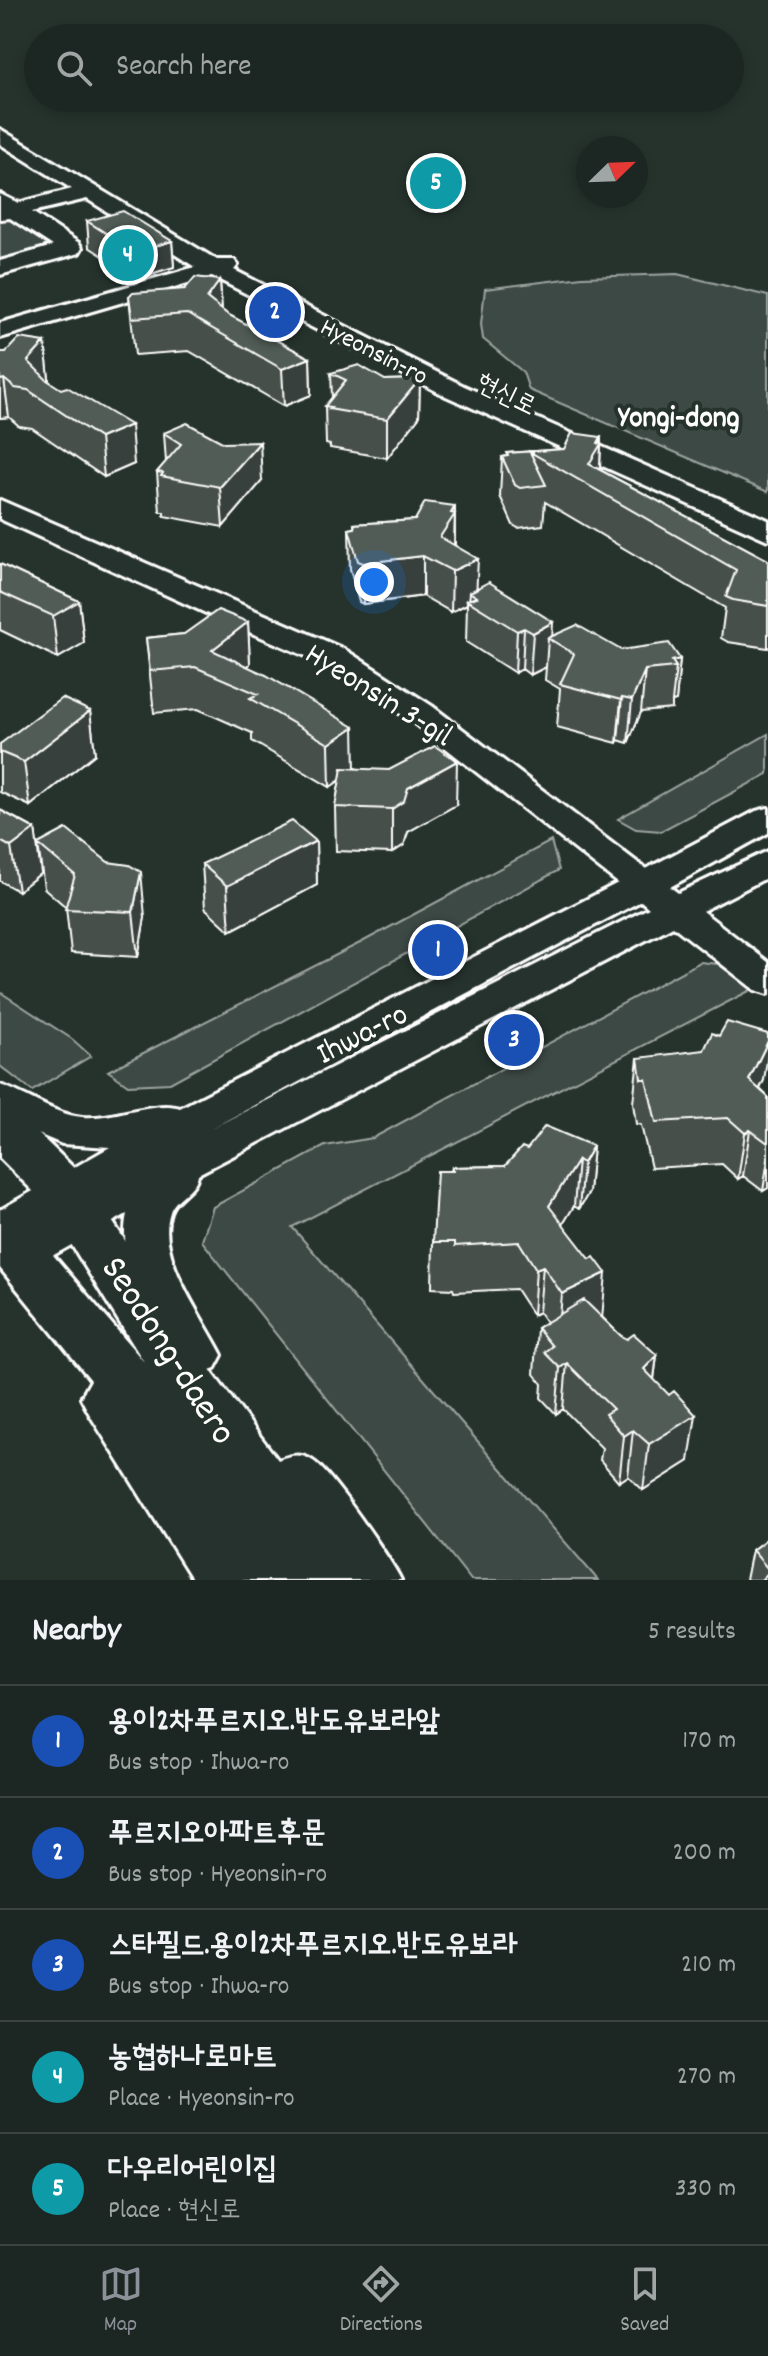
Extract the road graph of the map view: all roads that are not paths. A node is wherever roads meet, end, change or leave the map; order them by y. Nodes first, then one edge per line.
1 (0, 124) edge
2 (0, 135) edge
3 (92, 191) junction
4 (5, 209) edge
5 (226, 266) junction
6 (0, 268) edge
7 (0, 331) edge
8 (0, 508) edge
9 (768, 514) edge
10 (768, 531) edge
11 (768, 819) edge
12 (768, 862) edge
13 (659, 898) junction
14 (768, 981) edge
15 (235, 1097) junction
16 (0, 1100) edge
17 (0, 1127) edge
18 (211, 1147) junction
19 (82, 1214) junction
20 (7, 1238) edge
21 (199, 1355) junction
22 (228, 1580) edge
23 (275, 1580) edge
24 (332, 1580) edge
25 (370, 1580) edge

1 - 5 street, 현신로
2 - 3 street, Hyeonsin-ro
3 - 4 street
3 - 5 street, Hyeonsin-ro
4 - 6 street
5 - 7 street
5 - 9 street, 현신로
5 - 10 street, Hyeonsin-ro
8 - 13 street, Hyeonsin 3-gil
11 - 13 street, Ihwa-ro
12 - 13 street
13 - 14 street, Hyeonsin 3-gil
13 - 15 street, Ihwa-ro
13 - 18 street
15 - 16 street
15 - 19 street, Ihwa-ro
17 - 19 main road, Seodong-daero
18 - 19 street
18 - 21 street
19 - 20 street, Ihwa-ro
19 - 21 main road
19 - 24 main road, Seodong-daero
20 - 22 main road
20 - 23 main road, Seodong-daero
21 - 25 main road

